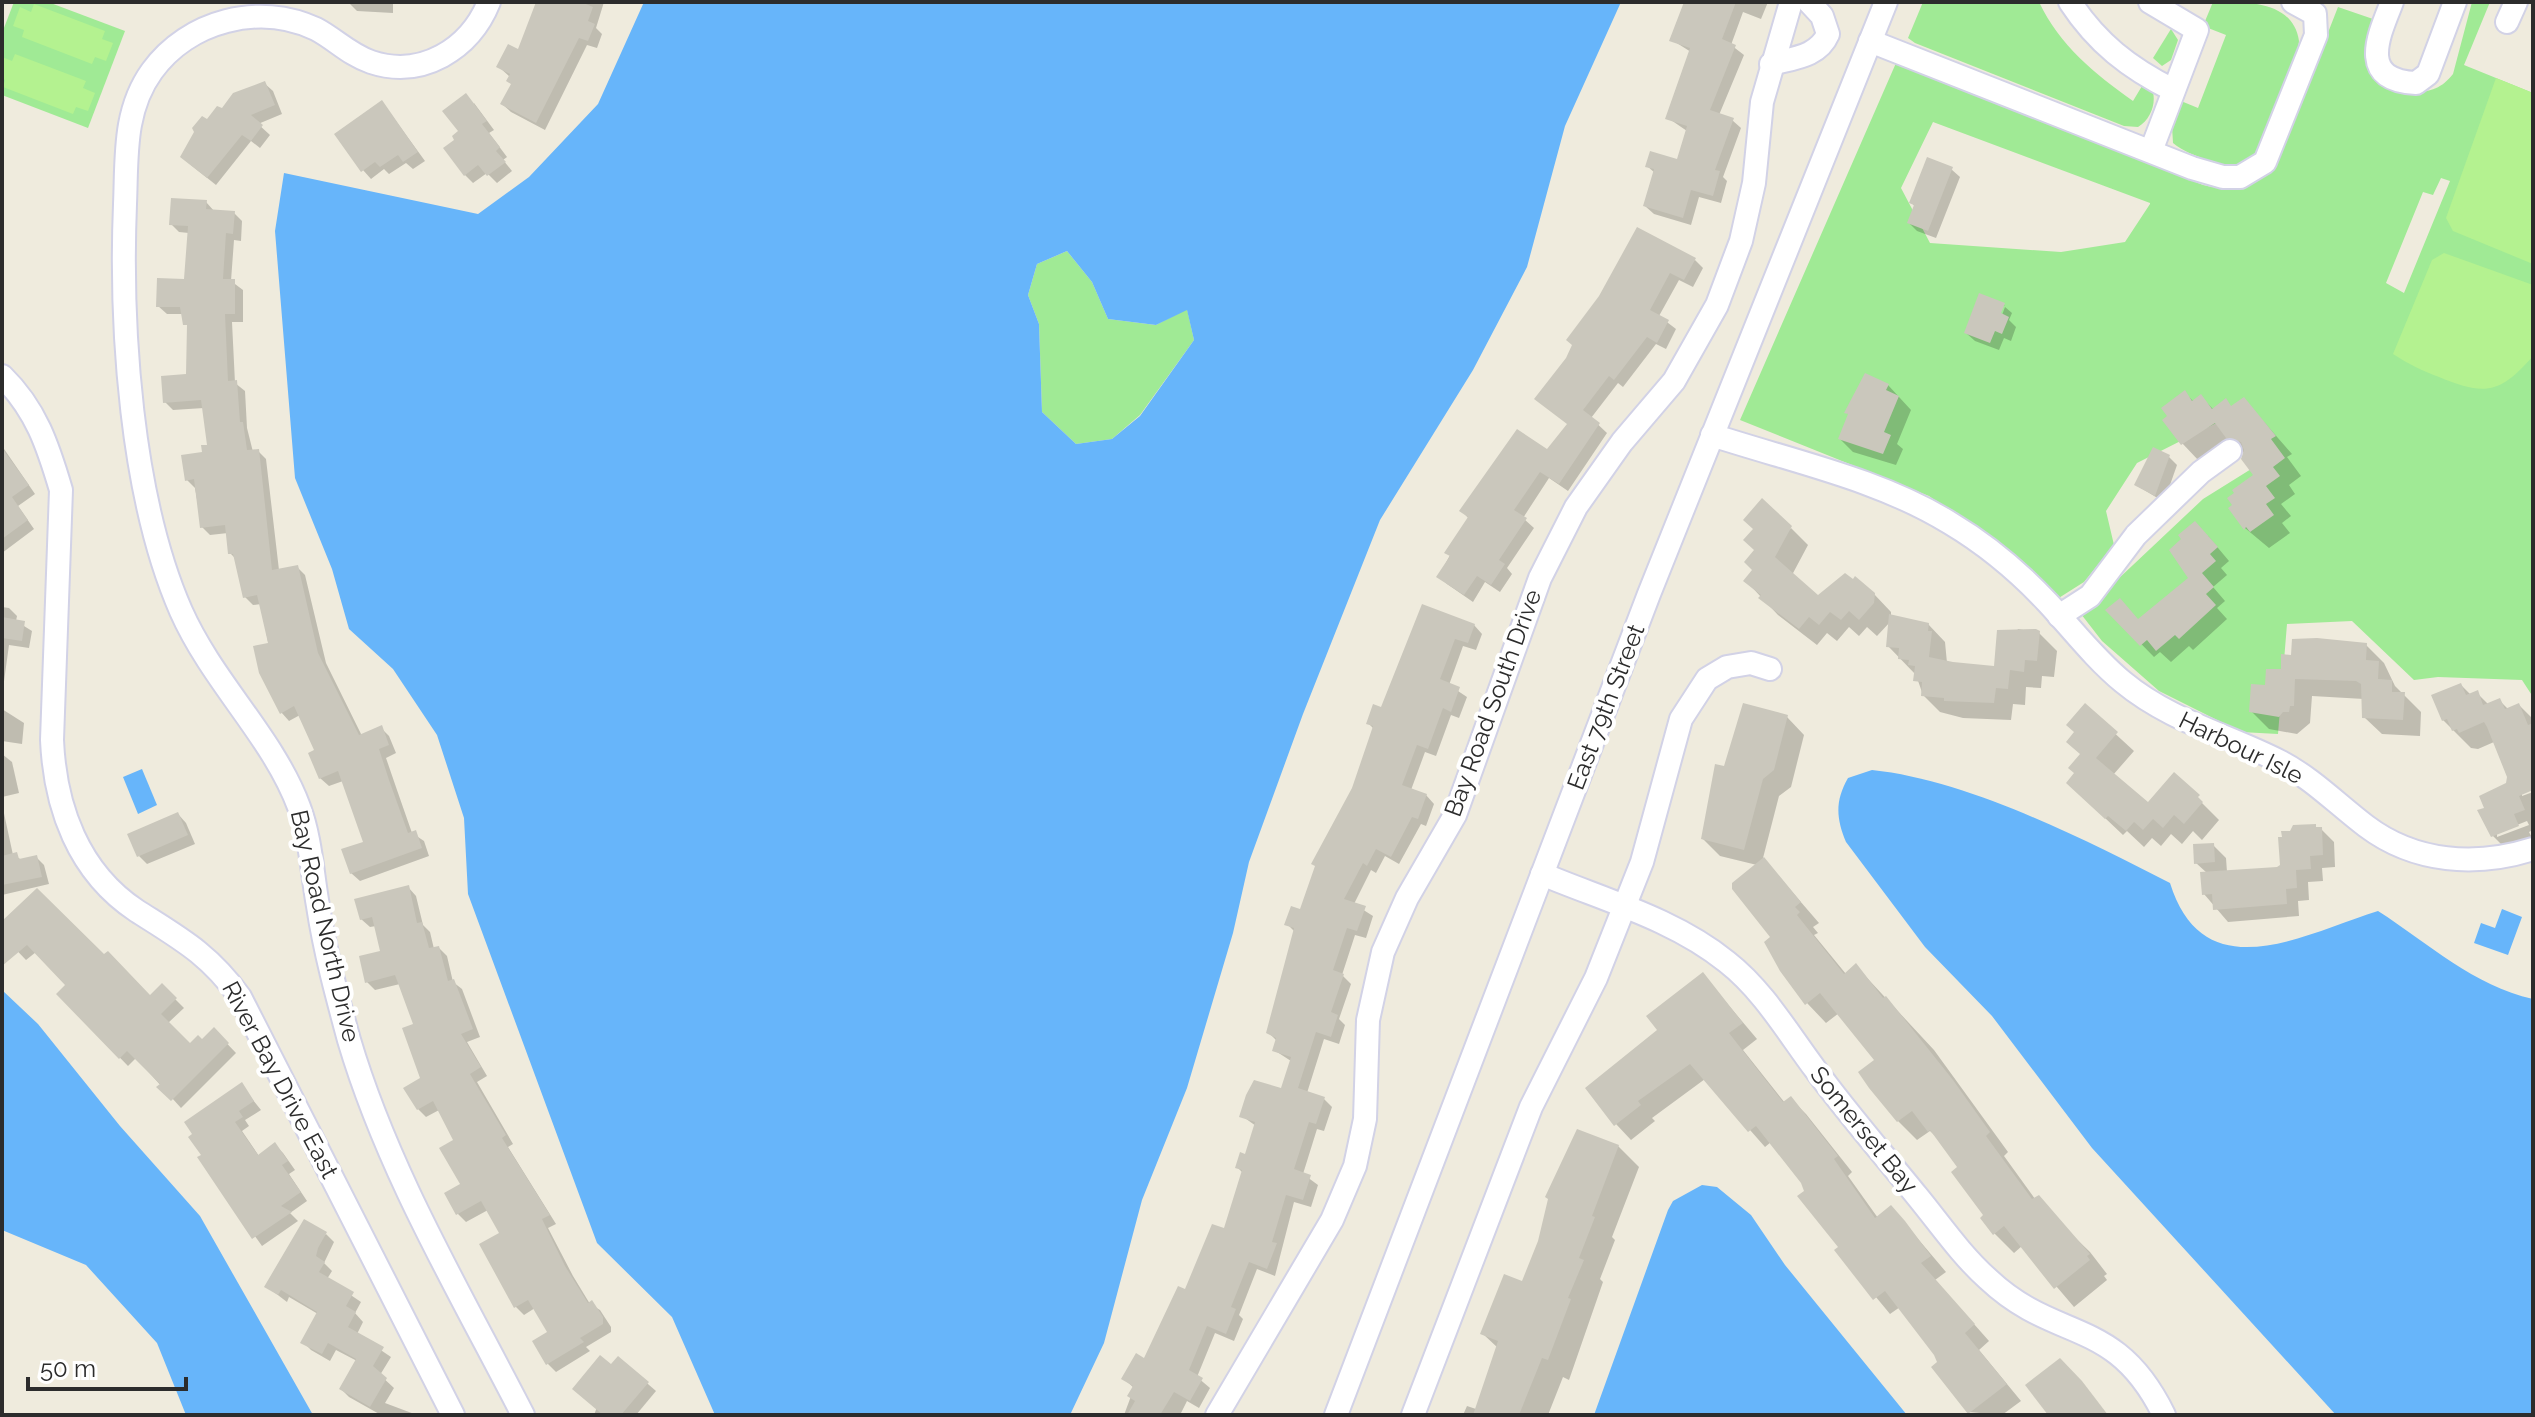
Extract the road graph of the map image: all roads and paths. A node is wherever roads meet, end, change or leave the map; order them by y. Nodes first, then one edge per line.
1 (489, 2) edge
2 (1791, 2) edge
3 (1809, 2) edge
4 (1886, 2) edge
5 (2070, 2) edge
6 (2150, 2) edge
7 (2293, 2) edge
8 (2392, 2) edge
9 (2455, 2) edge
10 (1870, 41) junction
11 (1771, 64) junction
12 (2173, 90) junction
13 (2151, 151) junction
14 (2, 376) edge
15 (1712, 435) junction
16 (2230, 451) dead end
17 (2059, 616) junction
18 (1770, 669) dead end
19 (2533, 849) edge
20 (1542, 874) junction
21 (1624, 908) junction
22 (453, 1415) edge
23 (523, 1415) edge
24 (1217, 1415) edge
25 (1336, 1415) edge
26 (1413, 1415) edge
27 (2164, 1415) edge

1 - 23 street, Bay Road North Drive
2 - 11 street, Bay Road South Drive
3 - 11 street
4 - 10 street, East 79th Street
5 - 12 street
6 - 12 street
7 - 13 street
8 - 9 street
10 - 13 street
10 - 15 street, East 79th Street
11 - 24 street, Bay Road South Drive
12 - 13 street
14 - 22 street, River Bay Drive East
15 - 17 street, Harbour Isle
15 - 20 street, East 79th Street
16 - 17 street
17 - 19 street, Harbour Isle
18 - 21 street
20 - 21 street, Somerset Bay
20 - 25 street, East 79th Street
21 - 26 street
21 - 27 street, Somerset Bay

